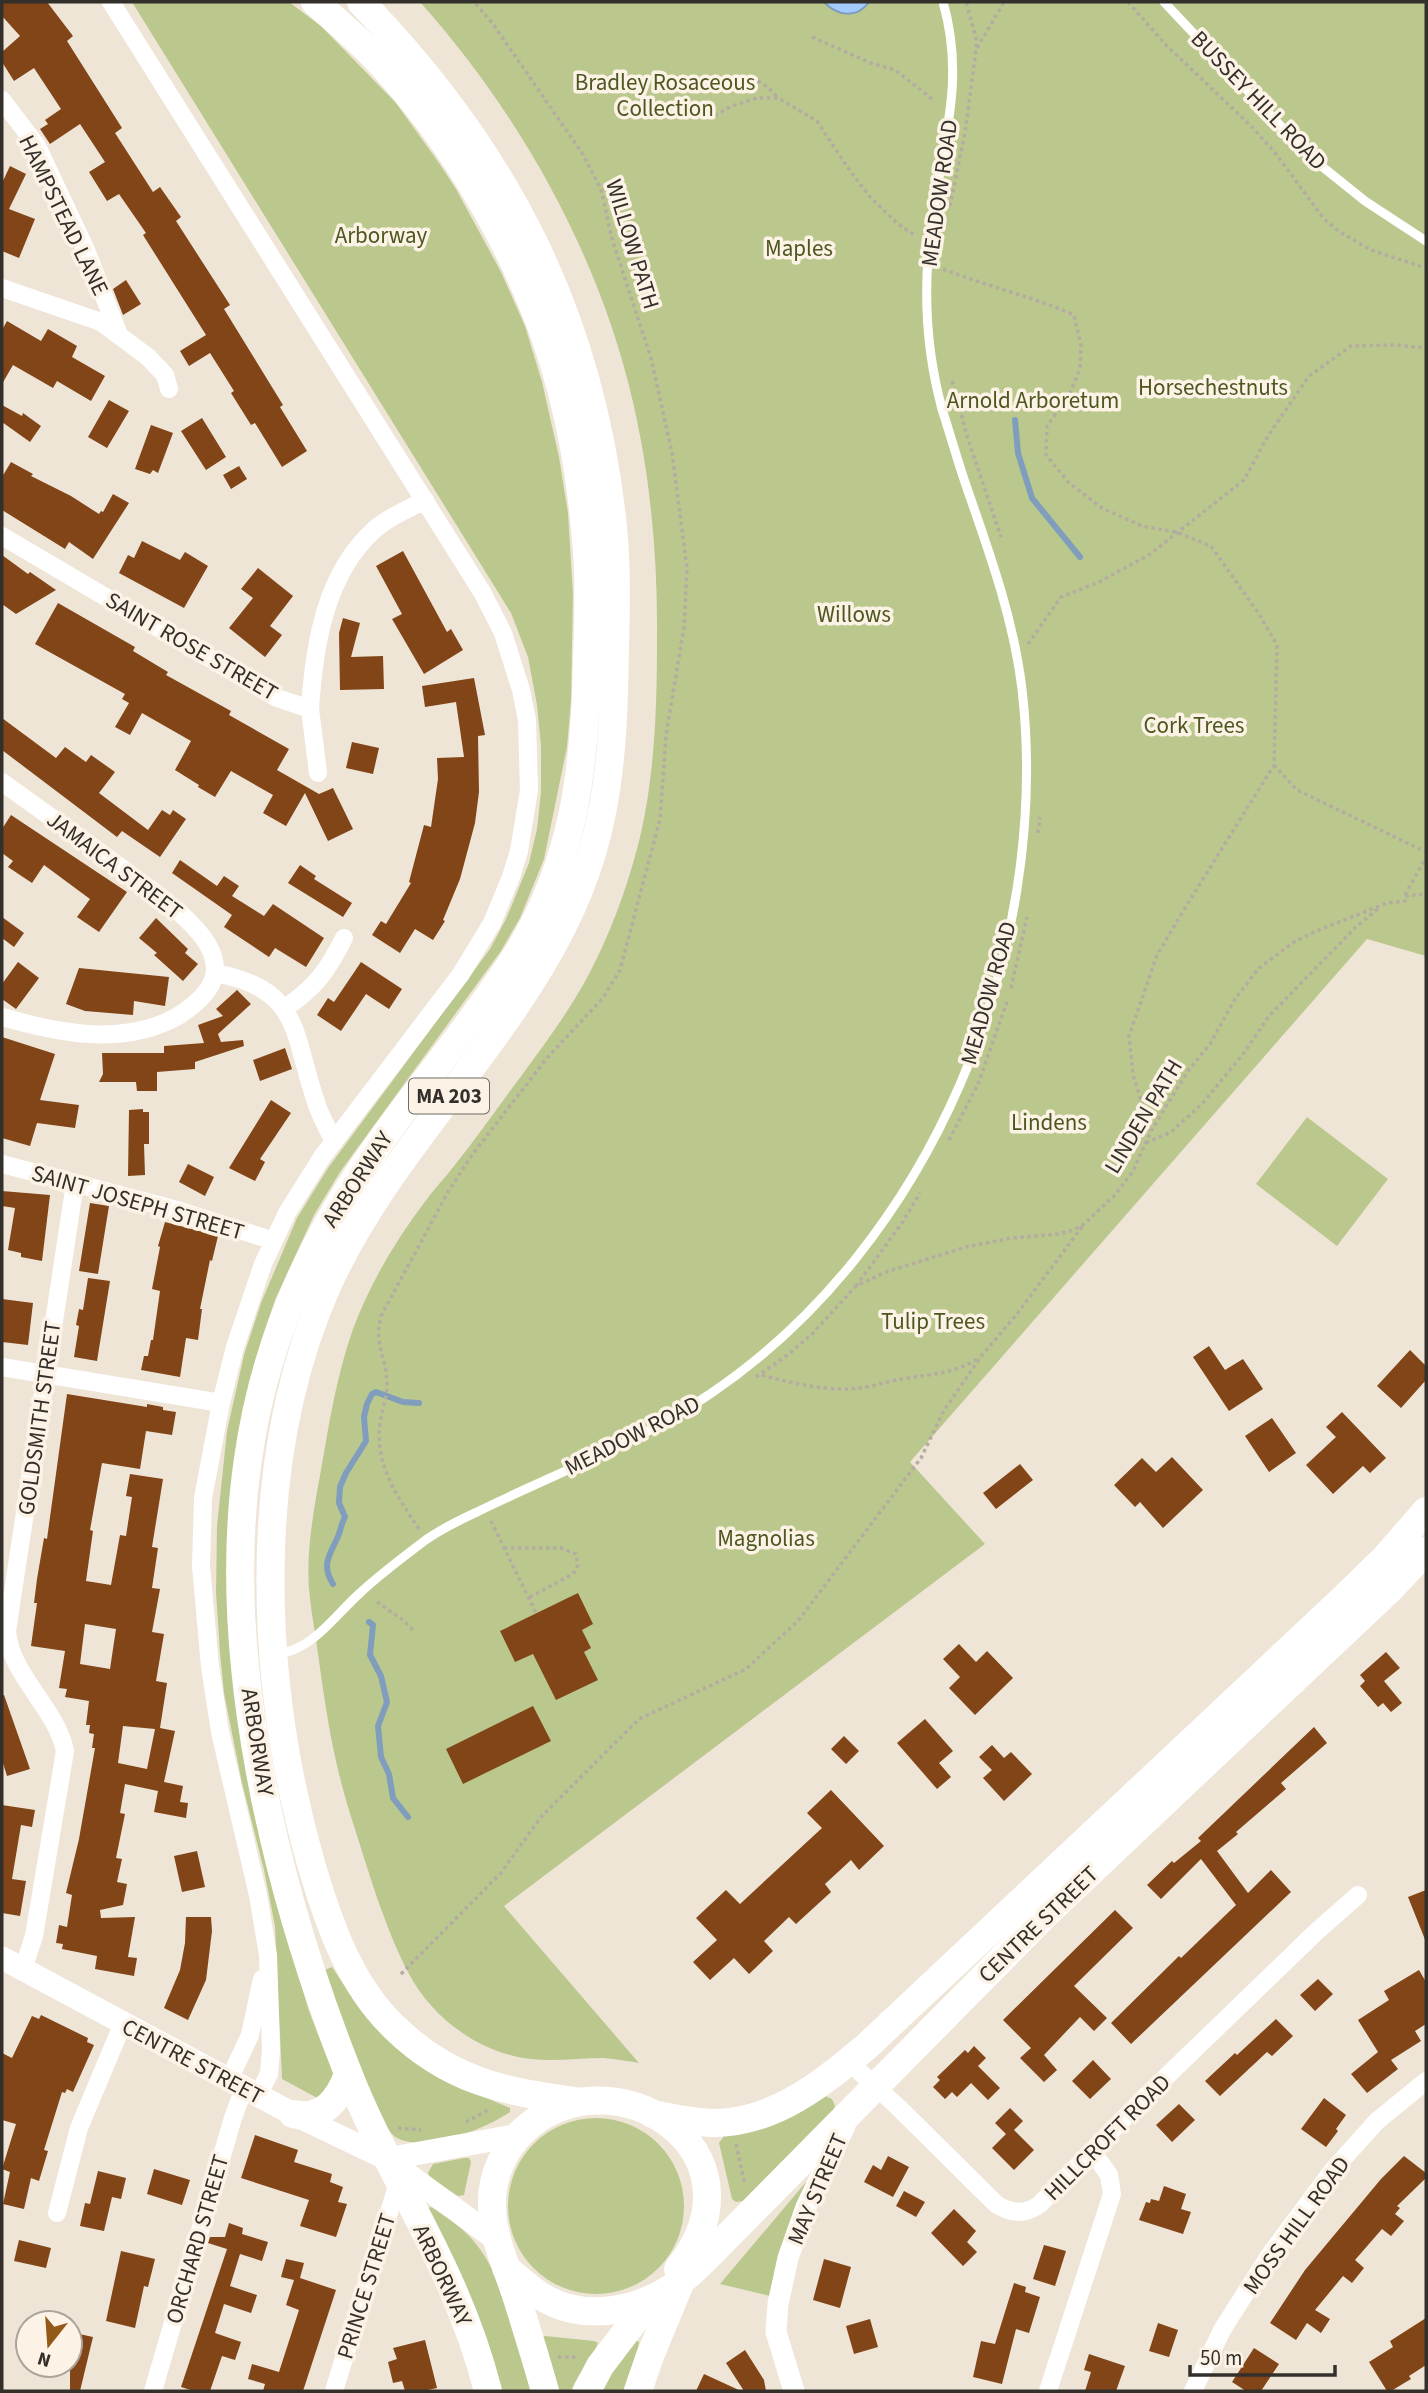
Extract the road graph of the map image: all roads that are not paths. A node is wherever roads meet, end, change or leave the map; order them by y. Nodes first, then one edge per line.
1 (111, 2) edge
2 (315, 2) edge
3 (361, 2) edge
4 (943, 2) edge
5 (1164, 2) edge
6 (2, 100) edge
7 (1426, 241) edge
8 (2, 288) edge
9 (119, 335) junction
10 (169, 389) dead end
11 (425, 500) junction
12 (2, 536) edge
13 (310, 709) junction
14 (318, 773) dead end
15 (2, 782) edge
16 (344, 938) dead end
17 (215, 973) junction
18 (285, 1008) junction
19 (2, 1017) edge
20 (334, 1142) junction
21 (2, 1164) edge
22 (75, 1183) junction
23 (274, 1241) junction
24 (2, 1367) edge
25 (46, 1374) junction
26 (221, 1403) junction
27 (1426, 1511) edge
28 (1425, 1554) edge
29 (274, 1655) junction
30 (1359, 1895) dead end
31 (268, 1955) junction
32 (2, 1958) edge
33 (23, 1969) junction
34 (123, 2023) junction
35 (848, 2062) junction
36 (348, 2074) junction
37 (1426, 2081) edge
38 (876, 2086) junction
39 (244, 2088) junction
40 (581, 2102) junction
41 (852, 2111) junction
42 (293, 2114) junction
43 (652, 2115) junction
44 (519, 2135) junction
45 (1092, 2151) junction
46 (393, 2170) junction
47 (57, 2213) dead end
48 (498, 2240) junction
49 (506, 2268) junction
50 (681, 2281) junction
51 (652, 2298) junction
52 (153, 2391) edge
53 (334, 2391) edge
54 (488, 2391) edge
55 (545, 2391) edge
56 (587, 2391) edge
57 (638, 2391) edge
58 (794, 2391) edge
59 (1048, 2391) edge
60 (1193, 2391) edge

1 - 11 street, ARBORWAY
2 - 36 highway, ARBORWAY / MA 203
3 - 29 highway, ARBORWAY / MA 203
4 - 29 lane, MEADOW ROAD
5 - 7 lane, BUSSEY HILL ROAD
6 - 9 street, HAMPSTEAD LANE
8 - 9 street
9 - 10 street
11 - 13 street, SAINT ROSE STREET
11 - 20 street, ARBORWAY
12 - 13 street, SAINT ROSE STREET
13 - 14 street
15 - 17 street, JAMAICA STREET
16 - 18 street
17 - 18 street
17 - 19 street
18 - 20 street
20 - 23 street, ARBORWAY
21 - 22 street, SAINT JOSEPH STREET
22 - 23 street, SAINT JOSEPH STREET
22 - 25 street, GOLDSMITH STREET
23 - 26 street, ARBORWAY
24 - 25 street
25 - 26 street
25 - 33 street, GOLDSMITH STREET
26 - 31 street, ARBORWAY
27 - 35 highway, CENTRE STREET
28 - 38 highway, CENTRE STREET
29 - 40 highway, ARBORWAY / MA 203
30 - 45 street, HILLCROFT ROAD
31 - 39 street, ARBORWAY
31 - 39 street, ARBORWAY
32 - 33 main road, CENTRE STREET
33 - 34 main road, CENTRE STREET
34 - 39 main road, CENTRE STREET
34 - 47 street
35 - 38 street, HILLCROFT ROAD
35 - 43 highway, CENTRE STREET
36 - 42 highway
36 - 46 highway, ARBORWAY / MA 203
37 - 60 street, MOSS HILL ROAD
38 - 41 highway, CENTRE STREET
38 - 45 street, HILLCROFT ROAD
39 - 42 main road, CENTRE STREET
39 - 52 street, ORCHARD STREET
40 - 43 highway, CENTRE STREET
40 - 44 highway, CENTRE STREET
41 - 50 highway, CENTRE STREET
41 - 58 street, MAY STREET
42 - 46 main road, CENTRE STREET
43 - 51 highway, CENTRE STREET
44 - 46 main road, CENTRE STREET
44 - 48 highway, CENTRE STREET
45 - 59 street
46 - 48 main road, CENTRE STREET / MA 203
46 - 53 street, PRINCE STREET
46 - 54 highway, ARBORWAY
48 - 49 highway, CENTRE STREET
49 - 51 highway, CENTRE STREET
49 - 55 highway
50 - 51 highway, CENTRE STREET
50 - 57 highway
51 - 56 highway

